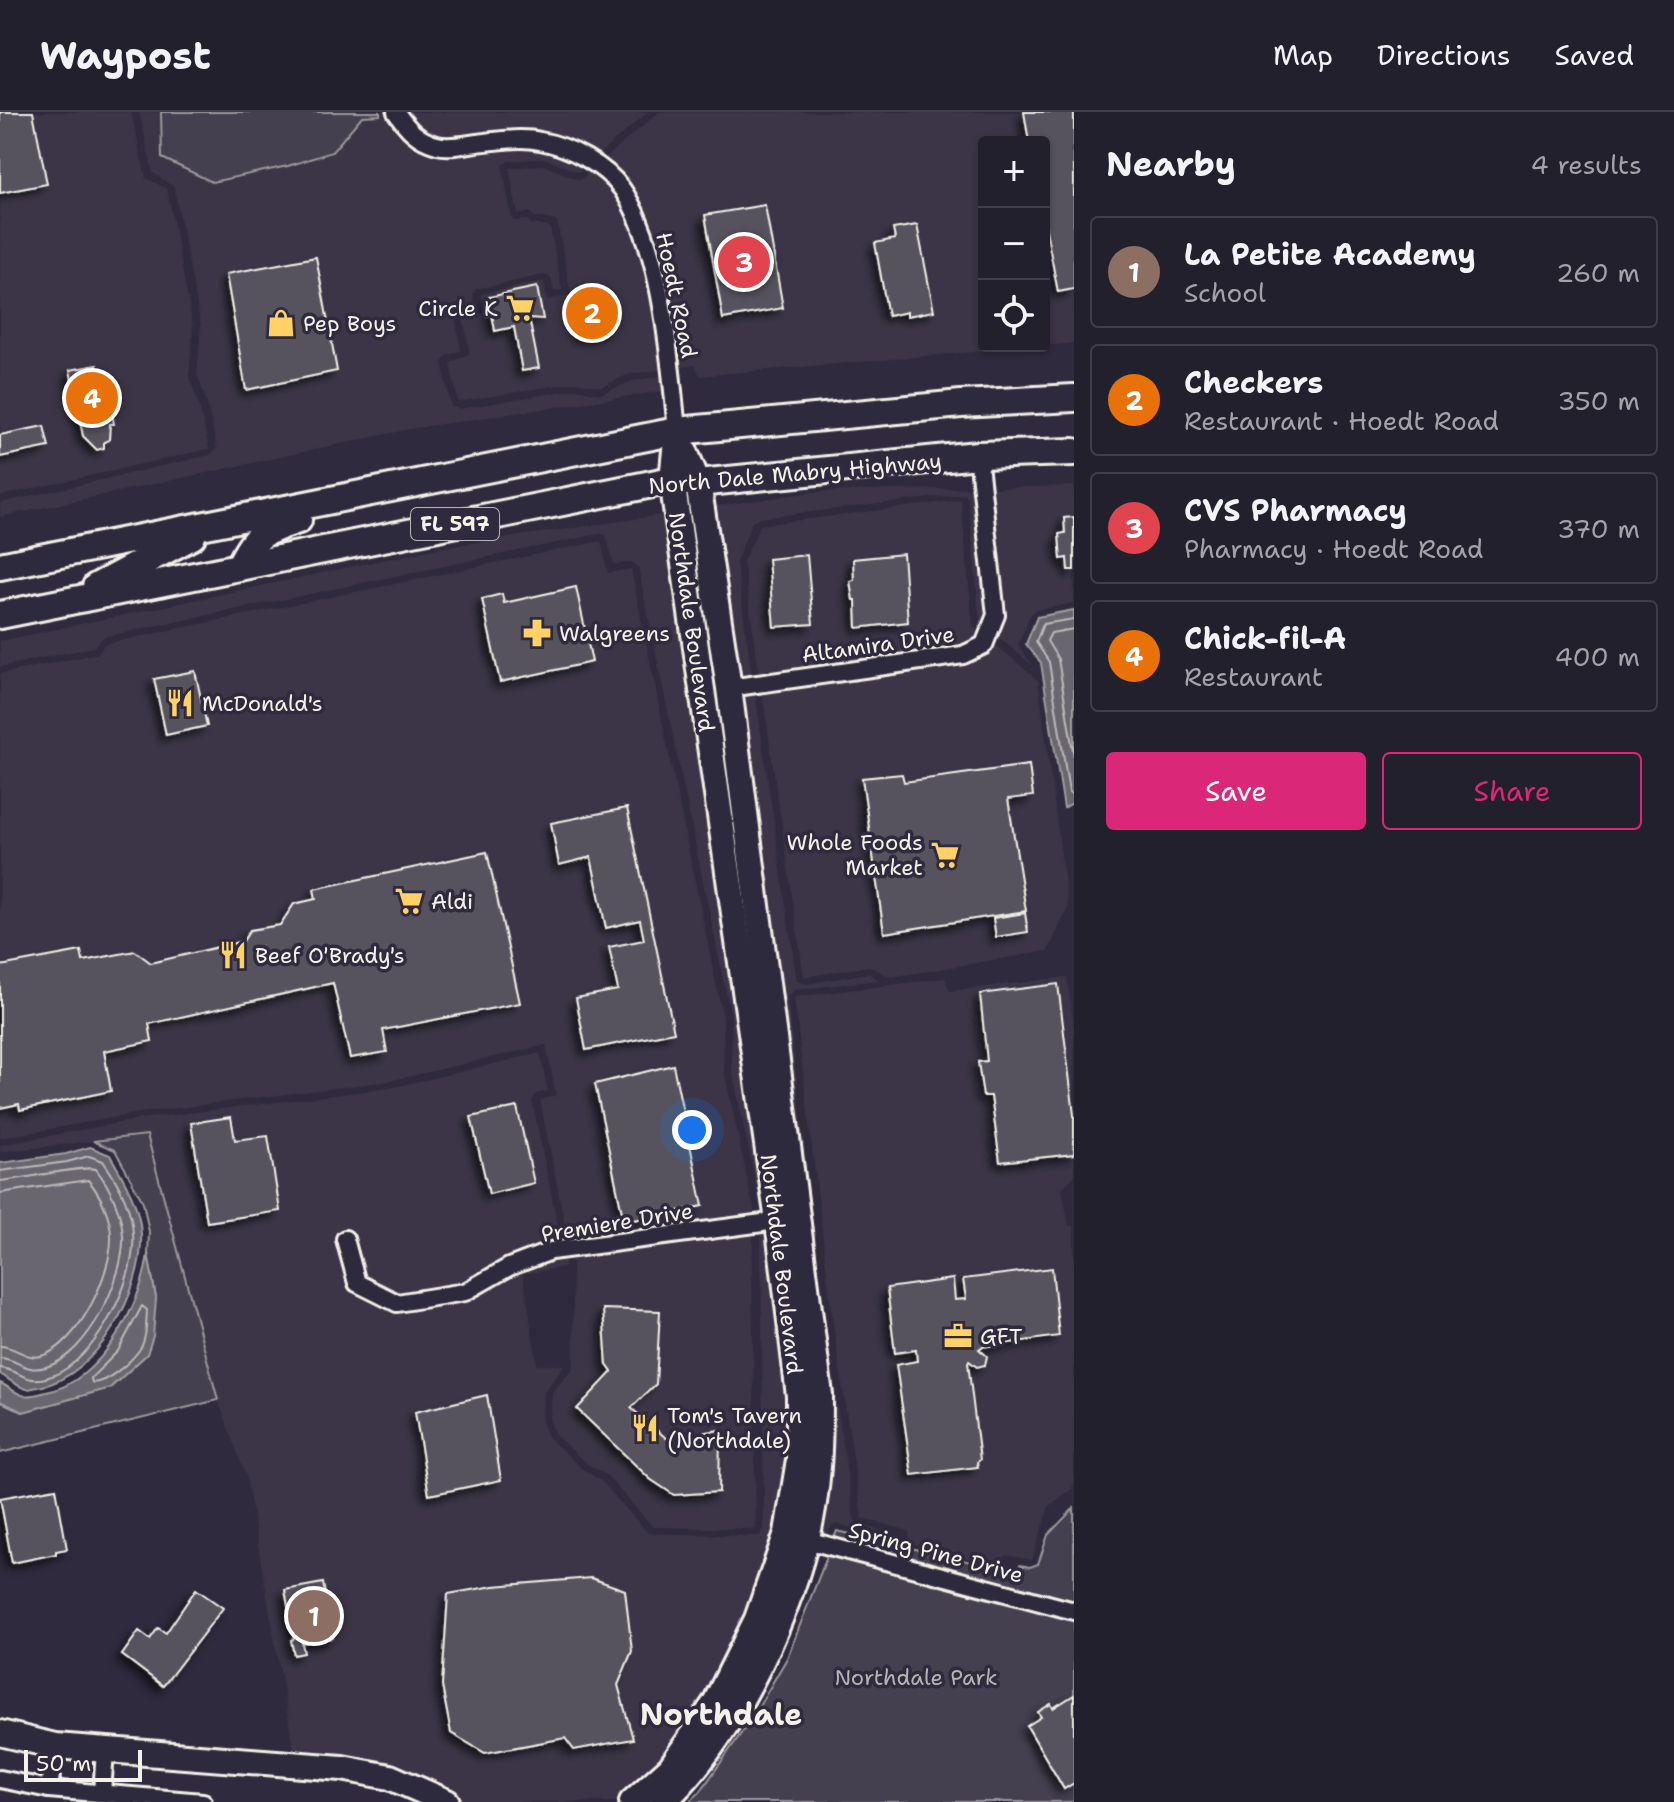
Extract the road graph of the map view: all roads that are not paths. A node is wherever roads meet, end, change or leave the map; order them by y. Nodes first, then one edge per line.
1 (396, 112) edge
2 (1074, 398) edge
3 (677, 431) junction
4 (1074, 452) edge
5 (978, 455) junction
6 (685, 482) junction
7 (404, 485) junction
8 (207, 525) junction
9 (0, 566) edge
10 (239, 567) junction
11 (687, 583) junction
12 (64, 602) junction
13 (0, 615) edge
14 (729, 688) junction
15 (701, 691) junction
16 (746, 814) junction
17 (753, 964) junction
18 (788, 1220) junction
19 (345, 1239) dead end
20 (797, 1537) junction
21 (1074, 1611) edge
22 (0, 1733) edge
23 (55, 1746) junction
24 (105, 1751) junction
25 (0, 1779) edge
26 (49, 1789) junction
27 (102, 1793) junction
28 (203, 1802) edge
29 (447, 1802) edge
30 (632, 1802) edge
31 (663, 1802) edge

1 - 3 street, Hoedt Road
2 - 3 main road, FL 597
3 - 6 street, Northdale Boulevard
3 - 7 main road, FL 597
4 - 5 main road, North Dale Mabry Highway / FL 597
5 - 6 main road, North Dale Mabry Highway / FL 597
5 - 14 street, Altamira Drive
6 - 10 main road, North Dale Mabry Highway / FL 597
6 - 11 street, Northdale Boulevard
6 - 14 street, Northdale Boulevard
7 - 8 main road, FL 597
7 - 10 main road
8 - 9 main road, FL 597
8 - 12 main road
10 - 12 main road, North Dale Mabry Highway / FL 597
11 - 14 street
11 - 15 street, Northdale Boulevard
12 - 13 main road, North Dale Mabry Highway / FL 597
14 - 16 street, Northdale Boulevard
15 - 16 street
15 - 17 street, Northdale Boulevard
16 - 17 street, Northdale Boulevard
17 - 18 street, Northdale Boulevard
18 - 19 street, Premiere Drive
18 - 20 street, Northdale Boulevard
20 - 21 street, Spring Pine Drive
20 - 30 street, Northdale Boulevard
20 - 31 street, Northdale Boulevard
22 - 23 street
23 - 24 street
23 - 26 street
24 - 27 street
24 - 29 street
25 - 26 street
26 - 27 street
27 - 28 street

